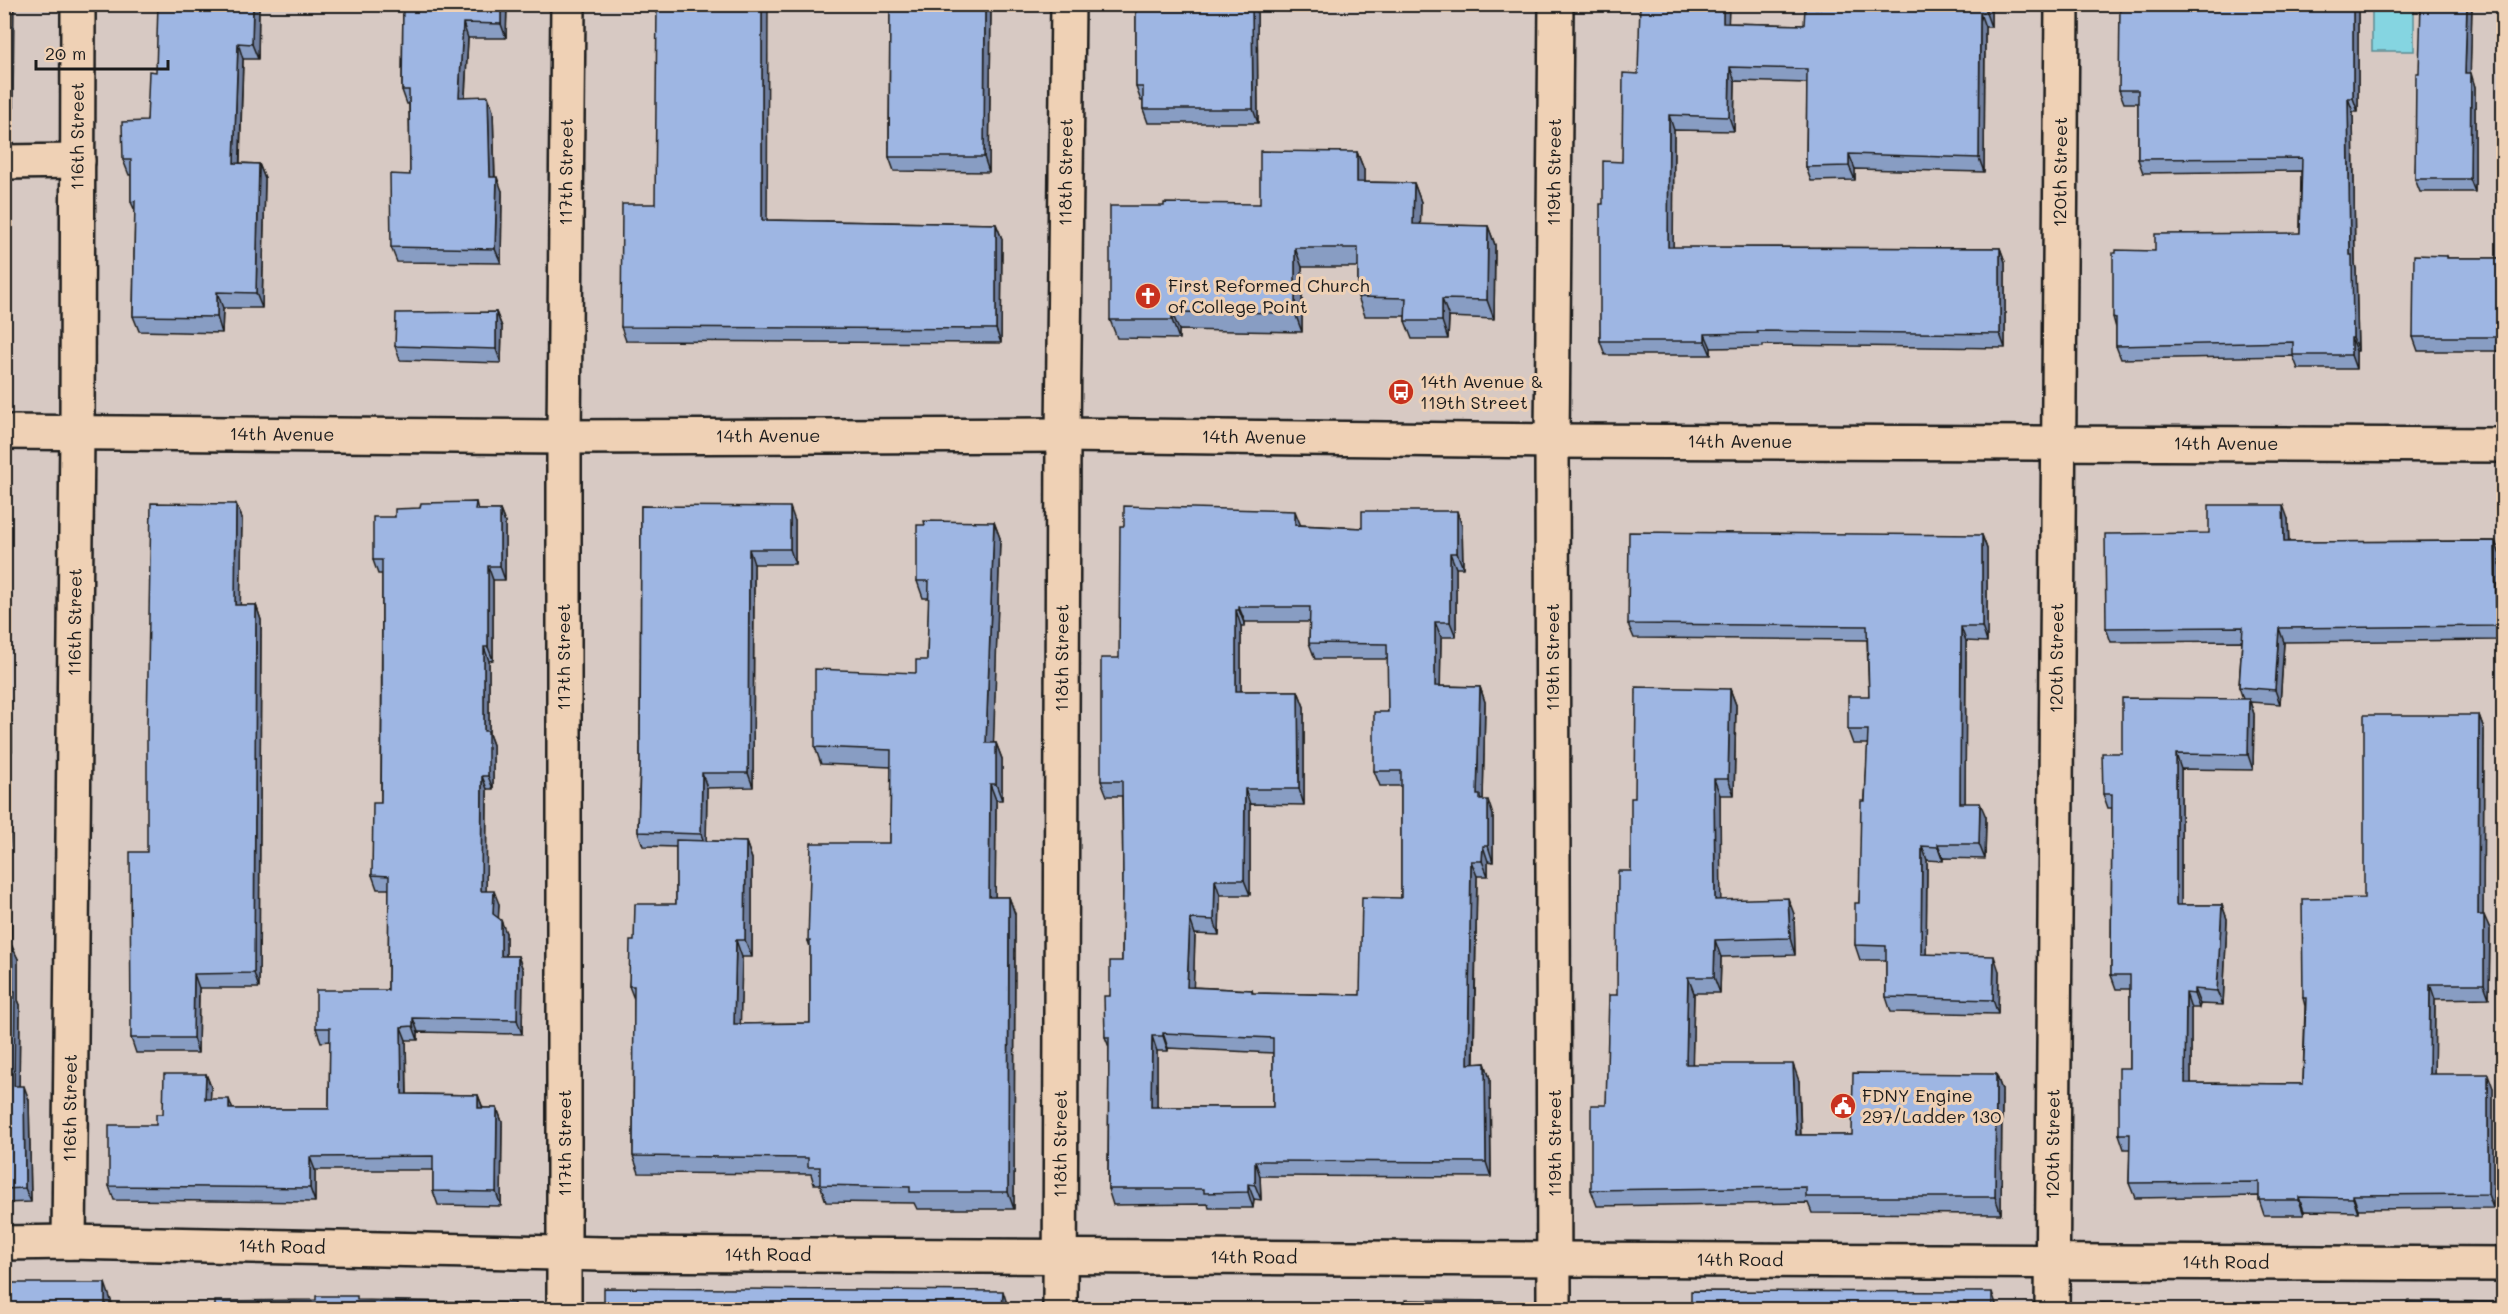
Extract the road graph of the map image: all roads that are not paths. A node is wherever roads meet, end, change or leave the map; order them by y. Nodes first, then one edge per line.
1 (78, 4) edge
2 (568, 4) edge
3 (1068, 4) edge
4 (1556, 4) edge
5 (2062, 4) edge
6 (78, 161) junction
7 (4, 162) edge
8 (4, 432) edge
9 (77, 432) junction
10 (1063, 435) junction
11 (564, 437) junction
12 (1552, 441) junction
13 (2057, 442) junction
14 (2504, 445) edge
15 (69, 1242) junction
16 (4, 1243) edge
17 (564, 1254) junction
18 (1060, 1256) junction
19 (1556, 1260) junction
20 (2051, 1263) junction
21 (2504, 1264) edge
22 (564, 1310) edge
23 (1060, 1310) edge
24 (1554, 1310) edge
25 (2052, 1310) edge

1 - 6 street, 116th Street
2 - 11 street, 117th Street
3 - 10 street, 118th Street
4 - 12 street, 119th Street
5 - 13 street, 120th Street
6 - 7 street
6 - 9 street, 116th Street
8 - 9 street, 14th Avenue
9 - 11 street, 14th Avenue
9 - 15 street, 116th Street
10 - 11 street, 14th Avenue
10 - 12 street, 14th Avenue
10 - 18 street, 118th Street
11 - 17 street, 117th Street
12 - 13 street, 14th Avenue
12 - 19 street, 119th Street
13 - 14 street, 14th Avenue
13 - 20 street, 120th Street
15 - 16 street, 14th Road
15 - 17 street, 14th Road
17 - 18 street, 14th Road
17 - 22 street, 117th Street
18 - 19 street, 14th Road
18 - 23 street, 118th Street
19 - 20 street, 14th Road
19 - 24 street, 119th Street
20 - 21 street, 14th Road
20 - 25 street, 120th Street

